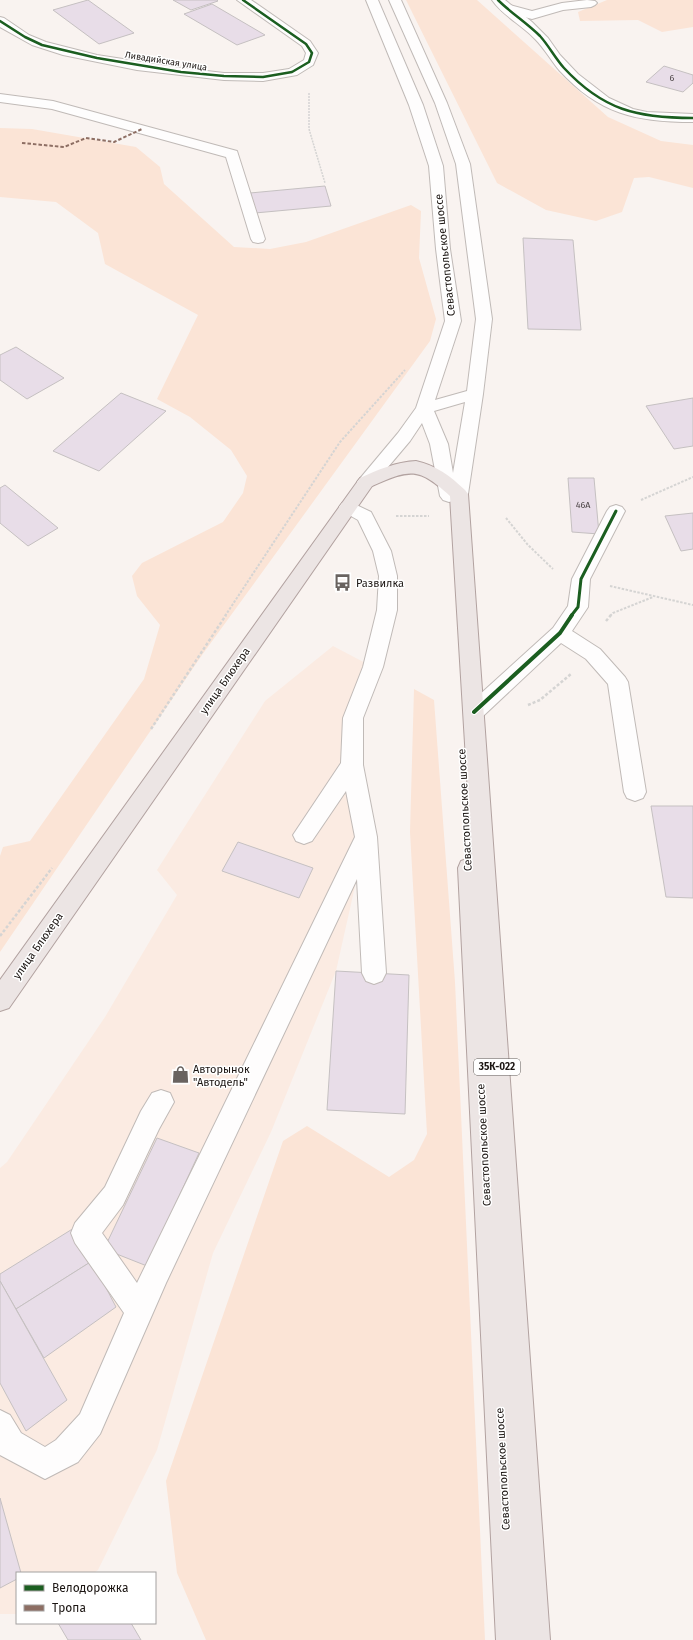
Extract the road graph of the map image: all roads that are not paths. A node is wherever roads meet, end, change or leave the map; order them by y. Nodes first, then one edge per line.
1 (243, 0) edge
2 (372, 0) edge
3 (395, 0) edge
4 (591, 3) dead end
5 (502, 4) edge
6 (558, 4) edge
7 (0, 21) edge
8 (0, 98) edge
9 (693, 118) edge
10 (258, 239) dead end
11 (475, 394) junction
12 (424, 408) junction
13 (451, 497) junction
14 (359, 500) junction
15 (616, 511) road end
16 (560, 634) junction
17 (474, 712) junction
18 (352, 765) junction
19 (635, 792) dead end
20 (304, 835) dead end
21 (366, 837) junction
22 (374, 973) dead end
23 (0, 1000) edge
24 (161, 1102) dead end
25 (140, 1311) junction
26 (0, 1425) edge
27 (512, 1640) edge
28 (534, 1640) edge

1 - 7 main road, Ливадийская улица
2 - 12 main road, Севастопольское шоссе
3 - 11 main road, Севастопольское шоссе / 35К-022
4 - 6 main road
5 - 6 main road
5 - 9 main road
8 - 10 main road
11 - 12 main road
11 - 13 main road, Севастопольское шоссе / 35К-022
12 - 13 main road, Севастопольское шоссе / 35К-022
12 - 14 main road, улица Блюхера
13 - 14 main road
13 - 17 main road, Севастопольское шоссе / 35К-022
13 - 27 main road, Севастопольское шоссе / 35К-022
14 - 18 main road
14 - 23 main road, улица Блюхера
15 - 16 main road
16 - 17 main road
16 - 19 main road
17 - 28 main road, Севастопольское шоссе / 35К-022
18 - 20 main road
18 - 21 main road
21 - 22 main road
21 - 25 main road
24 - 25 main road
25 - 26 main road

